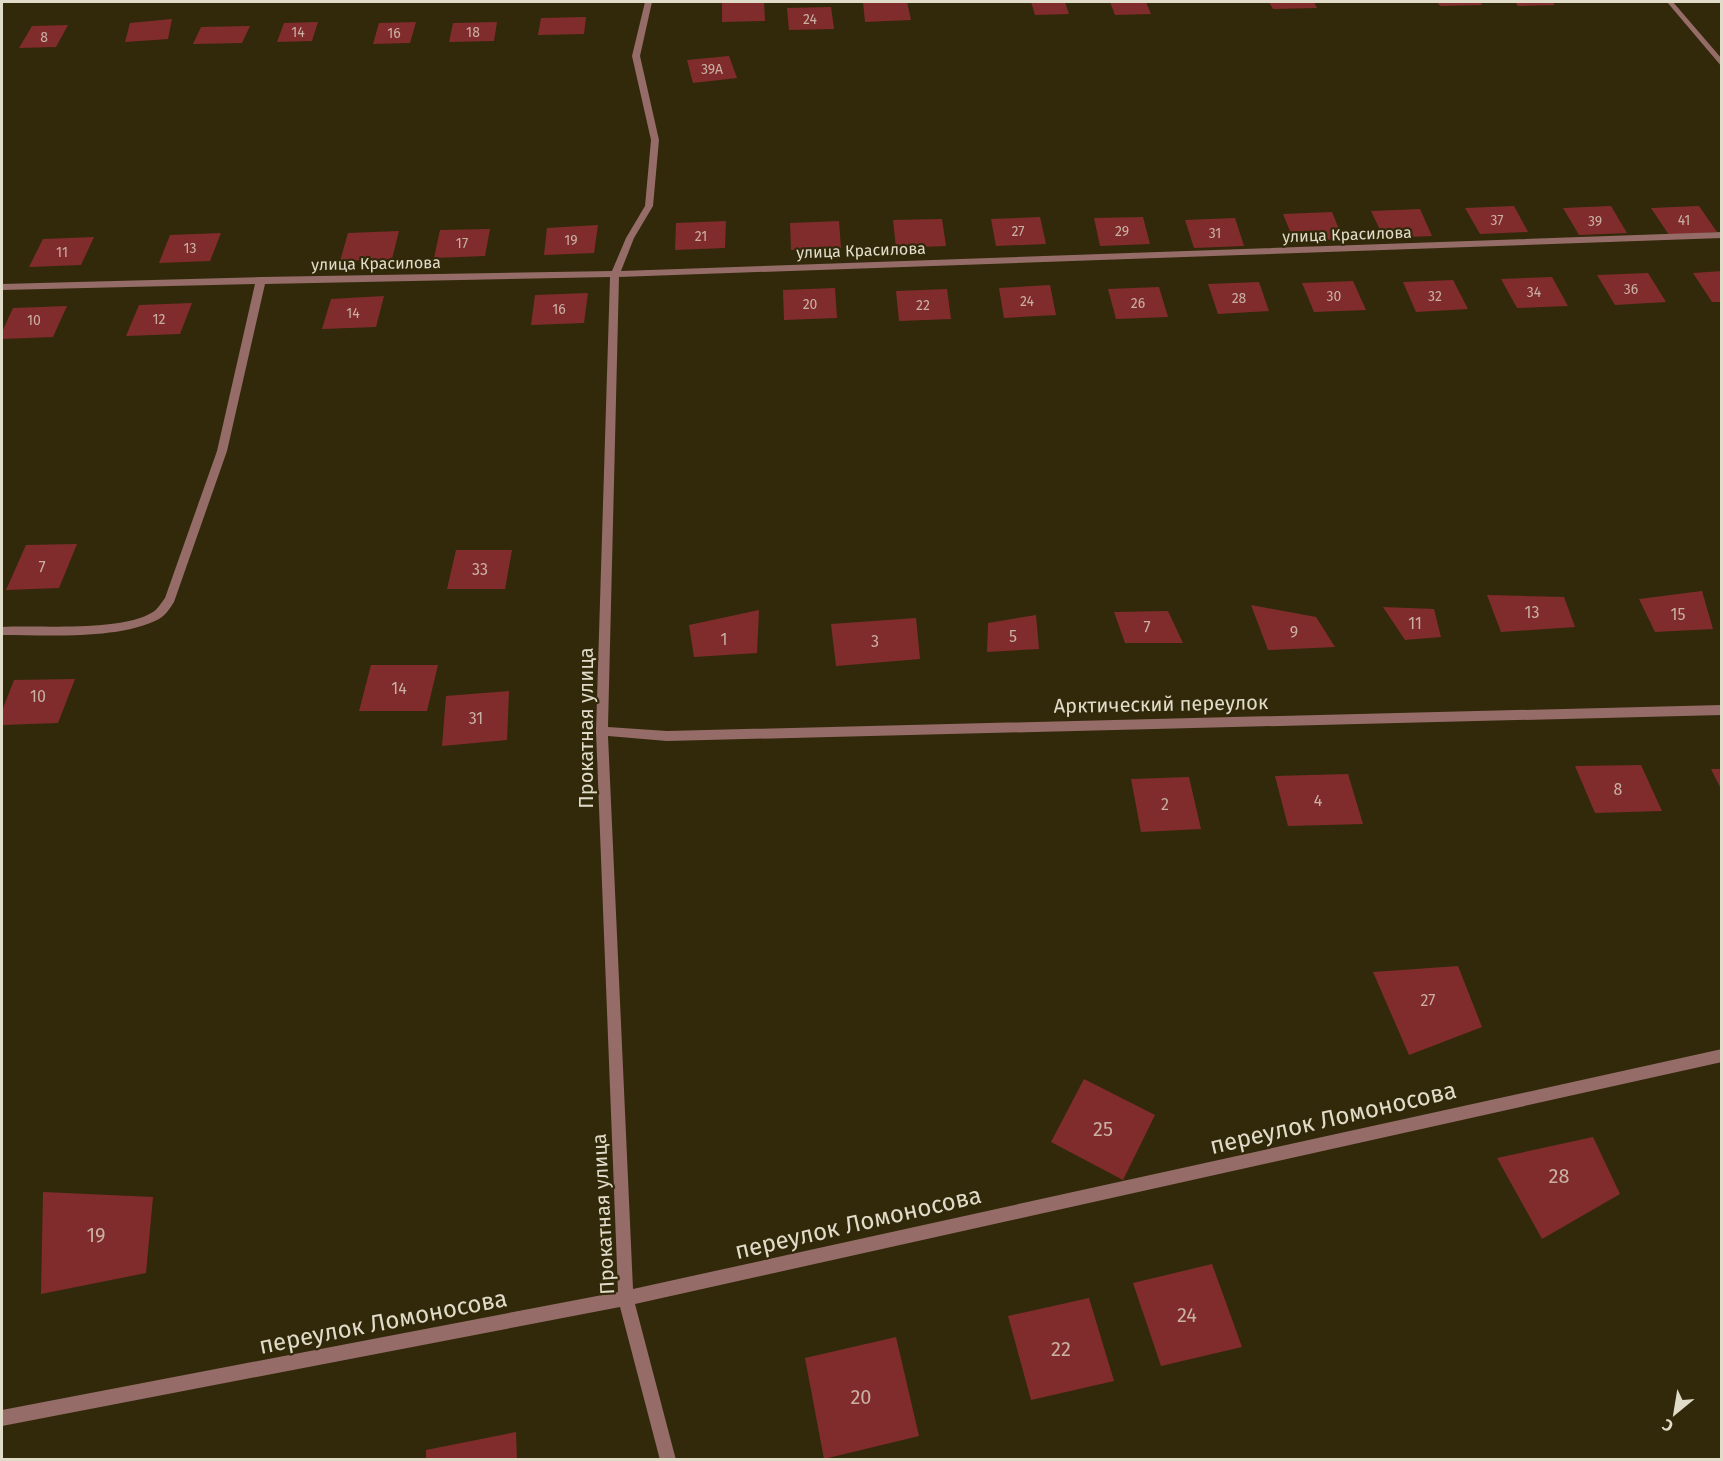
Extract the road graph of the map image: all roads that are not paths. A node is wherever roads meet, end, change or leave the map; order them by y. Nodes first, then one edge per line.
1 (648, 2) edge
2 (1670, 2) edge
3 (1722, 65) edge
4 (1722, 235) edge
5 (615, 274) junction
6 (261, 280) junction
7 (2, 287) edge
8 (2, 631) edge
9 (1722, 710) edge
10 (602, 731) junction
11 (1722, 1055) edge
12 (626, 1298) junction
13 (2, 1418) edge
14 (668, 1460) edge

1 - 5 street, Прокатная улица
2 - 3 street
4 - 5 street, улица Красилова
5 - 6 street, улица Красилова
5 - 10 street, Прокатная улица
6 - 7 street, улица Красилова
6 - 8 street
9 - 10 street, Арктический переулок
10 - 12 street, Прокатная улица
11 - 12 street, переулок Ломоносова
12 - 13 street, переулок Ломоносова
12 - 14 street, Прокатная улица

